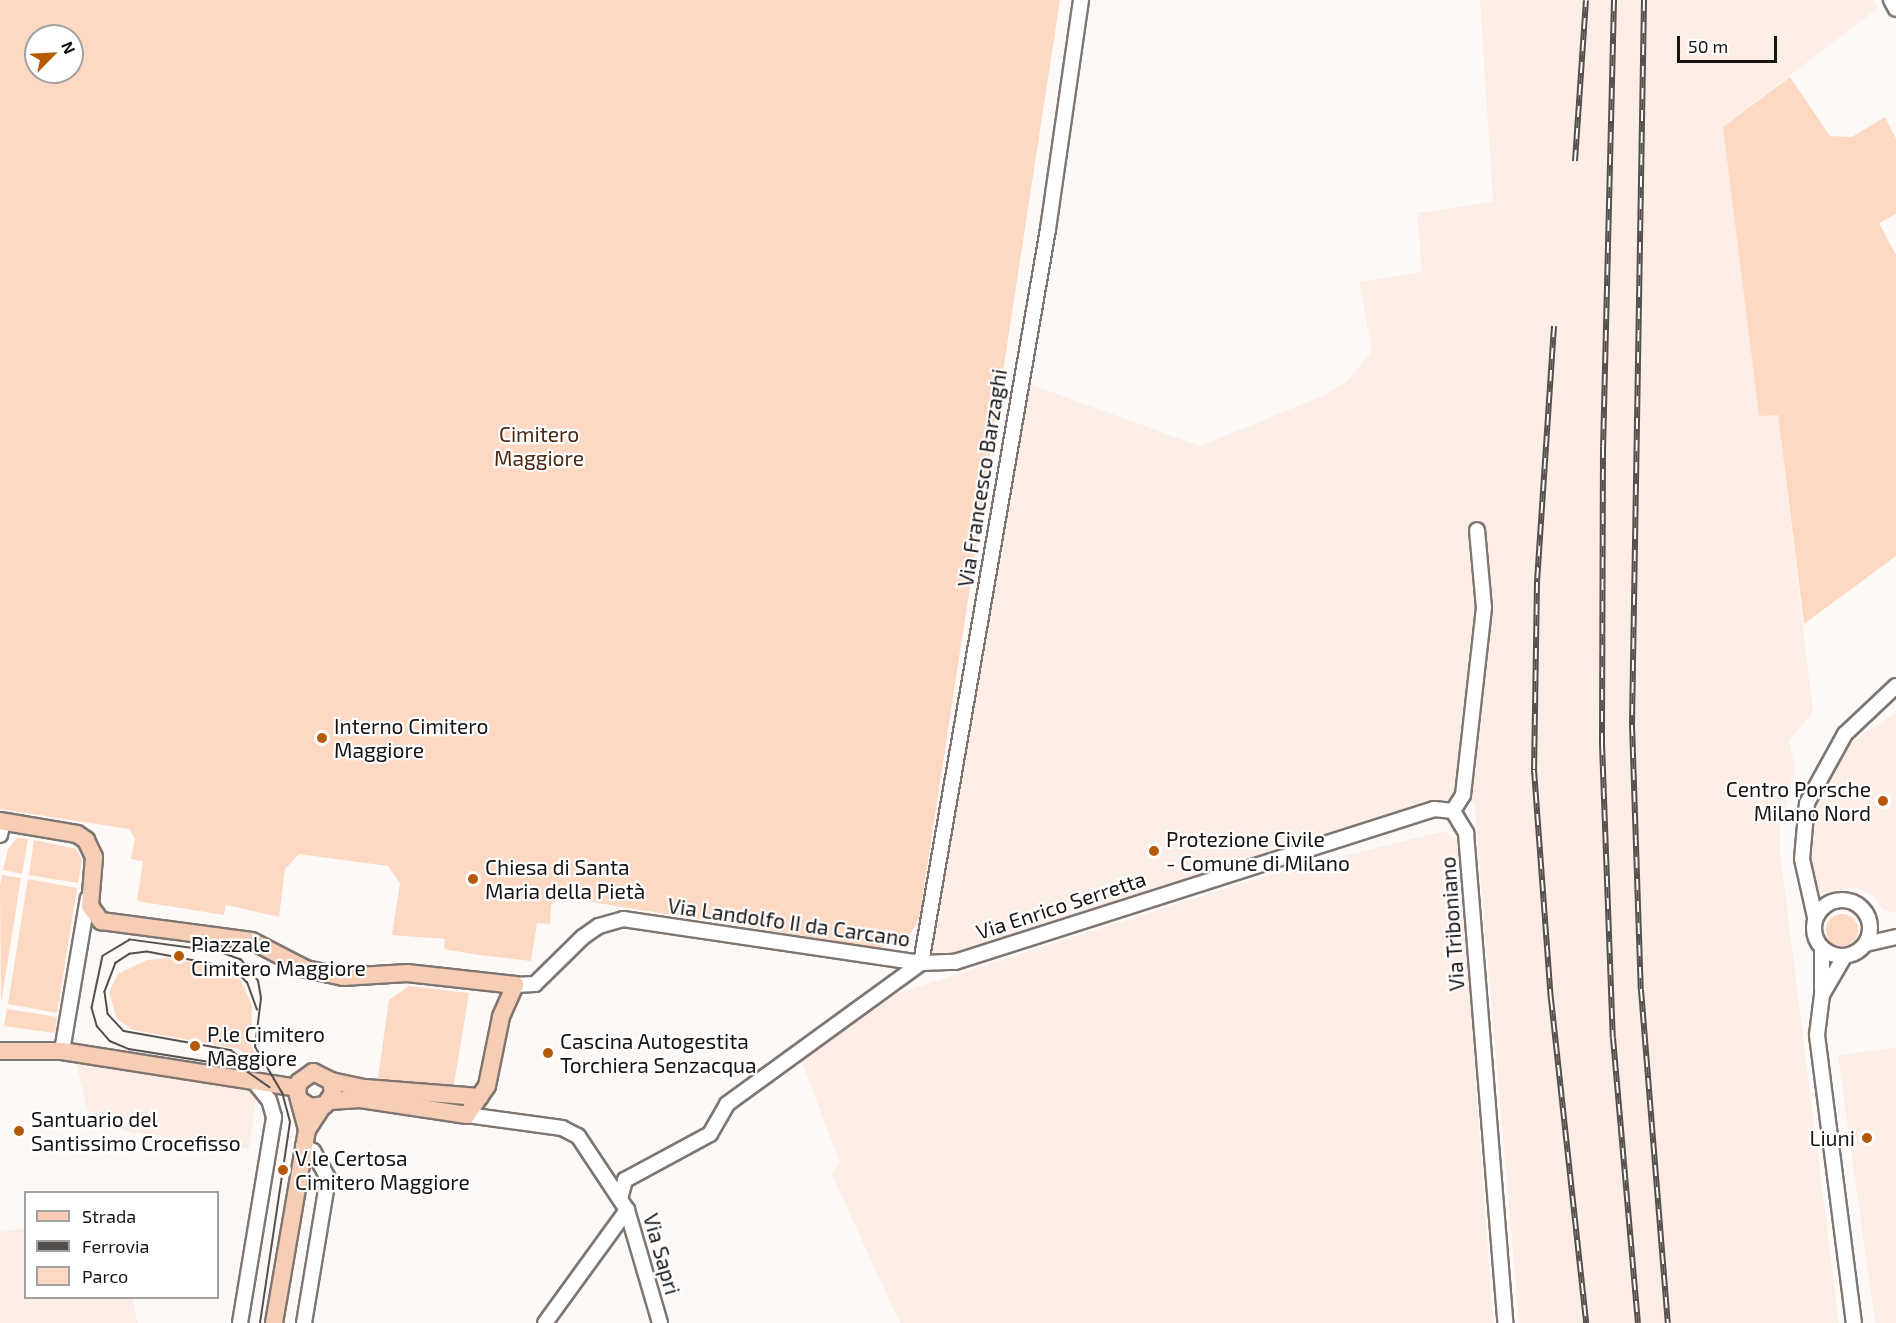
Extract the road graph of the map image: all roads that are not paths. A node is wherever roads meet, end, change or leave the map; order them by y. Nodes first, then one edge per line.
1 (1082, 0) edge
2 (1891, 0) edge
3 (1896, 9) edge
4 (1477, 530) dead end
5 (1896, 686) edge
6 (1453, 811) junction
7 (1, 826) edge
8 (88, 898) junction
9 (1815, 917) junction
10 (1896, 937) edge
11 (1866, 944) junction
12 (1822, 948) junction
13 (1844, 957) junction
14 (921, 963) junction
15 (523, 985) junction
16 (1822, 995) junction
17 (0, 1051) edge
18 (62, 1051) junction
19 (331, 1081) junction
20 (255, 1083) junction
21 (299, 1094) junction
22 (480, 1097) junction
23 (326, 1104) junction
24 (467, 1115) junction
25 (305, 1138) junction
26 (624, 1204) junction
27 (240, 1323) edge
28 (274, 1323) edge
29 (304, 1323) edge
30 (545, 1323) edge
31 (660, 1323) edge
32 (1505, 1323) edge
33 (1854, 1323) edge

1 - 14 street, Via Francesco Barzaghi
2 - 3 street
4 - 6 street
5 - 9 street
6 - 14 street, Via Enrico Serretta
6 - 32 street, Via Triboniano
7 - 8 main road
8 - 15 main road
8 - 18 street
9 - 11 street
9 - 12 street
10 - 11 street
11 - 13 street
12 - 13 street
12 - 16 street
13 - 16 street
14 - 15 street, Via Landolfo II da Carcano
14 - 26 street
15 - 22 main road
16 - 33 street
17 - 18 main road
18 - 20 main road
19 - 21 main road
19 - 22 main road
19 - 23 main road
20 - 21 main road
20 - 27 street
21 - 23 main road
21 - 25 main road
22 - 24 main road
23 - 24 main road
23 - 25 main road
24 - 26 street
25 - 28 main road
25 - 29 street
26 - 30 street
26 - 31 street, Via Sapri

